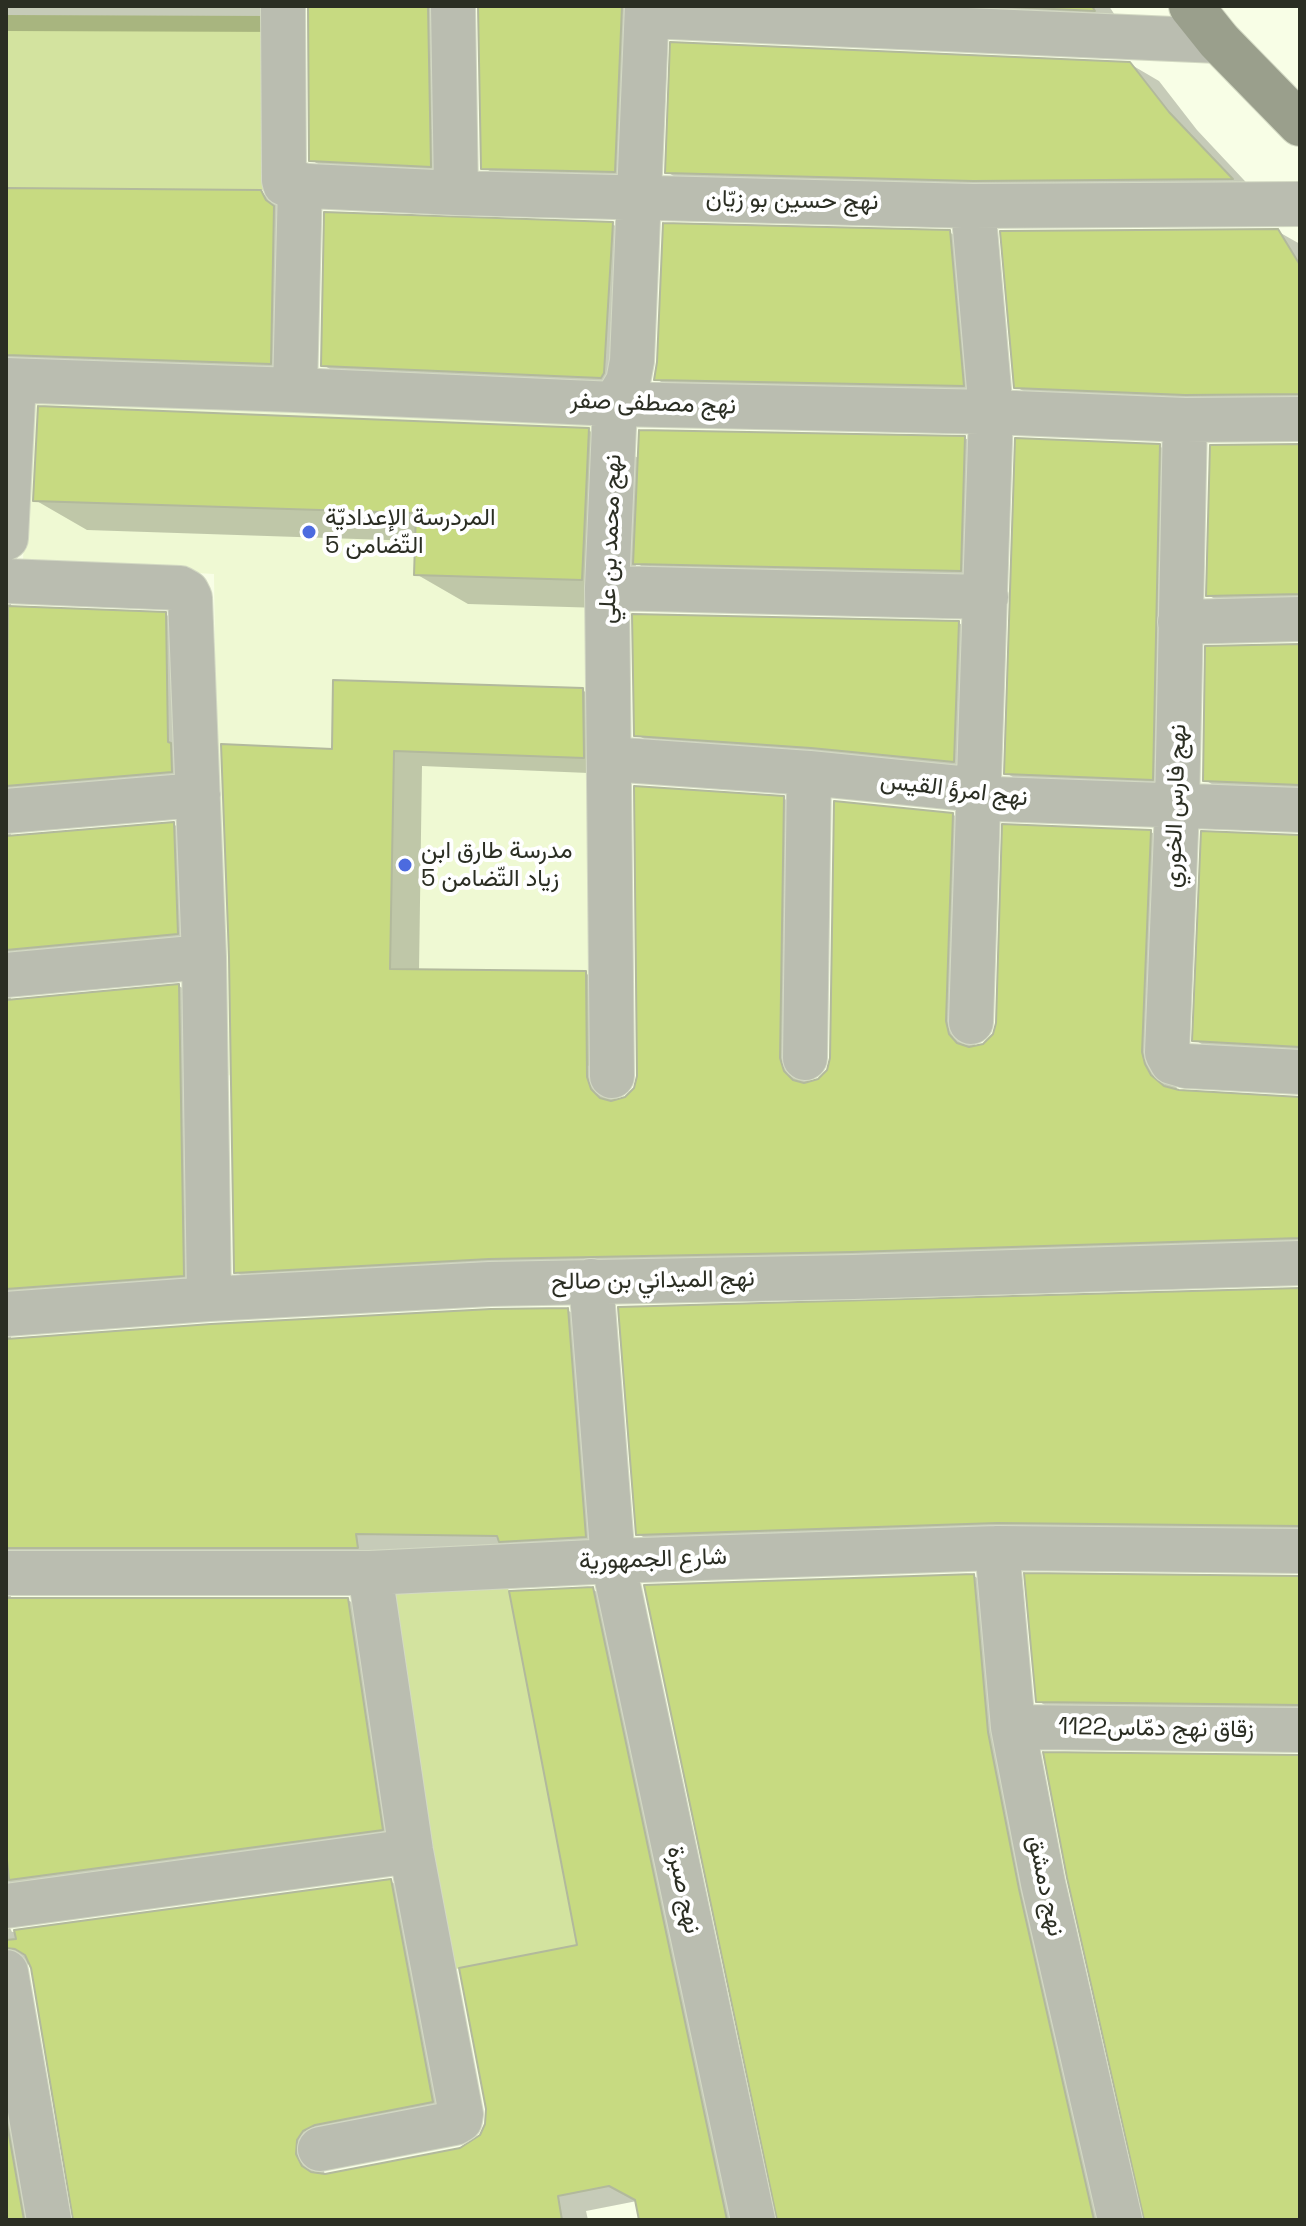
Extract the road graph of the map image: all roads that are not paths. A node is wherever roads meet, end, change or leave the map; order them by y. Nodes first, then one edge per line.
1 (283, 6) edge
2 (453, 6) edge
3 (1191, 6) edge
4 (647, 11) edge
5 (1219, 41) junction
6 (1300, 124) edge
7 (292, 184) junction
8 (456, 193) junction
9 (640, 198) junction
10 (1300, 204) edge
11 (973, 206) junction
12 (10, 381) edge
13 (295, 390) junction
14 (615, 404) junction
15 (991, 412) junction
16 (1300, 419) edge
17 (1185, 420) junction
18 (6, 538) edge
19 (6, 581) edge
20 (607, 588) junction
21 (986, 597) junction
22 (1300, 619) edge
23 (1180, 622) junction
24 (609, 759) junction
25 (809, 773) junction
26 (979, 790) junction
27 (198, 795) junction
28 (1177, 808) junction
29 (1300, 810) edge
30 (6, 811) edge
31 (204, 957) junction
32 (6, 975) edge
33 (971, 1022) dead end
34 (805, 1058) dead end
35 (1300, 1072) edge
36 (612, 1076) dead end
37 (1300, 1263) edge
38 (591, 1281) junction
39 (209, 1299) junction
40 (6, 1314) edge
41 (997, 1548) junction
42 (1300, 1551) edge
43 (613, 1561) junction
44 (6, 1573) edge
45 (370, 1573) junction
46 (1013, 1727) junction
47 (1300, 1730) edge
48 (411, 1851) junction
49 (6, 1906) edge
50 (6, 1972) edge
51 (320, 2149) dead end
52 (49, 2220) edge
53 (753, 2220) edge
54 (1120, 2220) edge

1 - 7 street
2 - 8 street
3 - 5 street
4 - 5 street
4 - 9 street, نهج محمد بن علي
5 - 6 street
7 - 8 street, نهج حسين بو زيّان
7 - 13 street
8 - 9 street, نهج حسين بو زيّان
9 - 11 street, نهج حسين بو زيّان
9 - 14 street, نهج محمد بن علي
10 - 11 street, نهج حسين بو زيّان
11 - 15 street
12 - 13 street, نهج مصطفى صفر
12 - 18 street
13 - 14 street, نهج مصطفى صفر
14 - 15 street, نهج مصطفى صفر
14 - 20 street, نهج محمد بن علي
15 - 17 street, نهج مصطفى صفر
15 - 21 street
16 - 17 street, نهج مصطفى صفر
17 - 23 street, نهج فارس الخوري
19 - 27 street
20 - 21 street
20 - 24 street, نهج محمد بن علي
21 - 26 street
22 - 23 street
23 - 28 street, نهج فارس الخوري
24 - 25 street, نهج امرؤ القيس
24 - 36 street, نهج محمد بن علي
25 - 26 street, نهج امرؤ القيس
25 - 34 street
26 - 28 street, نهج امرؤ القيس
26 - 33 street
27 - 30 street
27 - 31 street
28 - 29 street, نهج امرؤ القيس
28 - 35 street, نهج فارس الخوري
31 - 32 street
31 - 39 street
37 - 38 street, نهج الميداني بن صالح
38 - 39 street, نهج الميداني بن صالح
38 - 43 street, نهج صبرة
39 - 40 street, نهج الميداني بن صالح
41 - 42 street, شارع الجمهورية
41 - 43 street, شارع الجمهورية
41 - 46 street, نهج دمشق
43 - 45 street, شارع الجمهورية
43 - 53 street, نهج صبرة
44 - 45 street, شارع الجمهورية
45 - 48 street
46 - 47 street, زقاق نهج دمّاس1122
46 - 54 street, نهج دمشق
48 - 49 street
48 - 51 street
50 - 52 street

